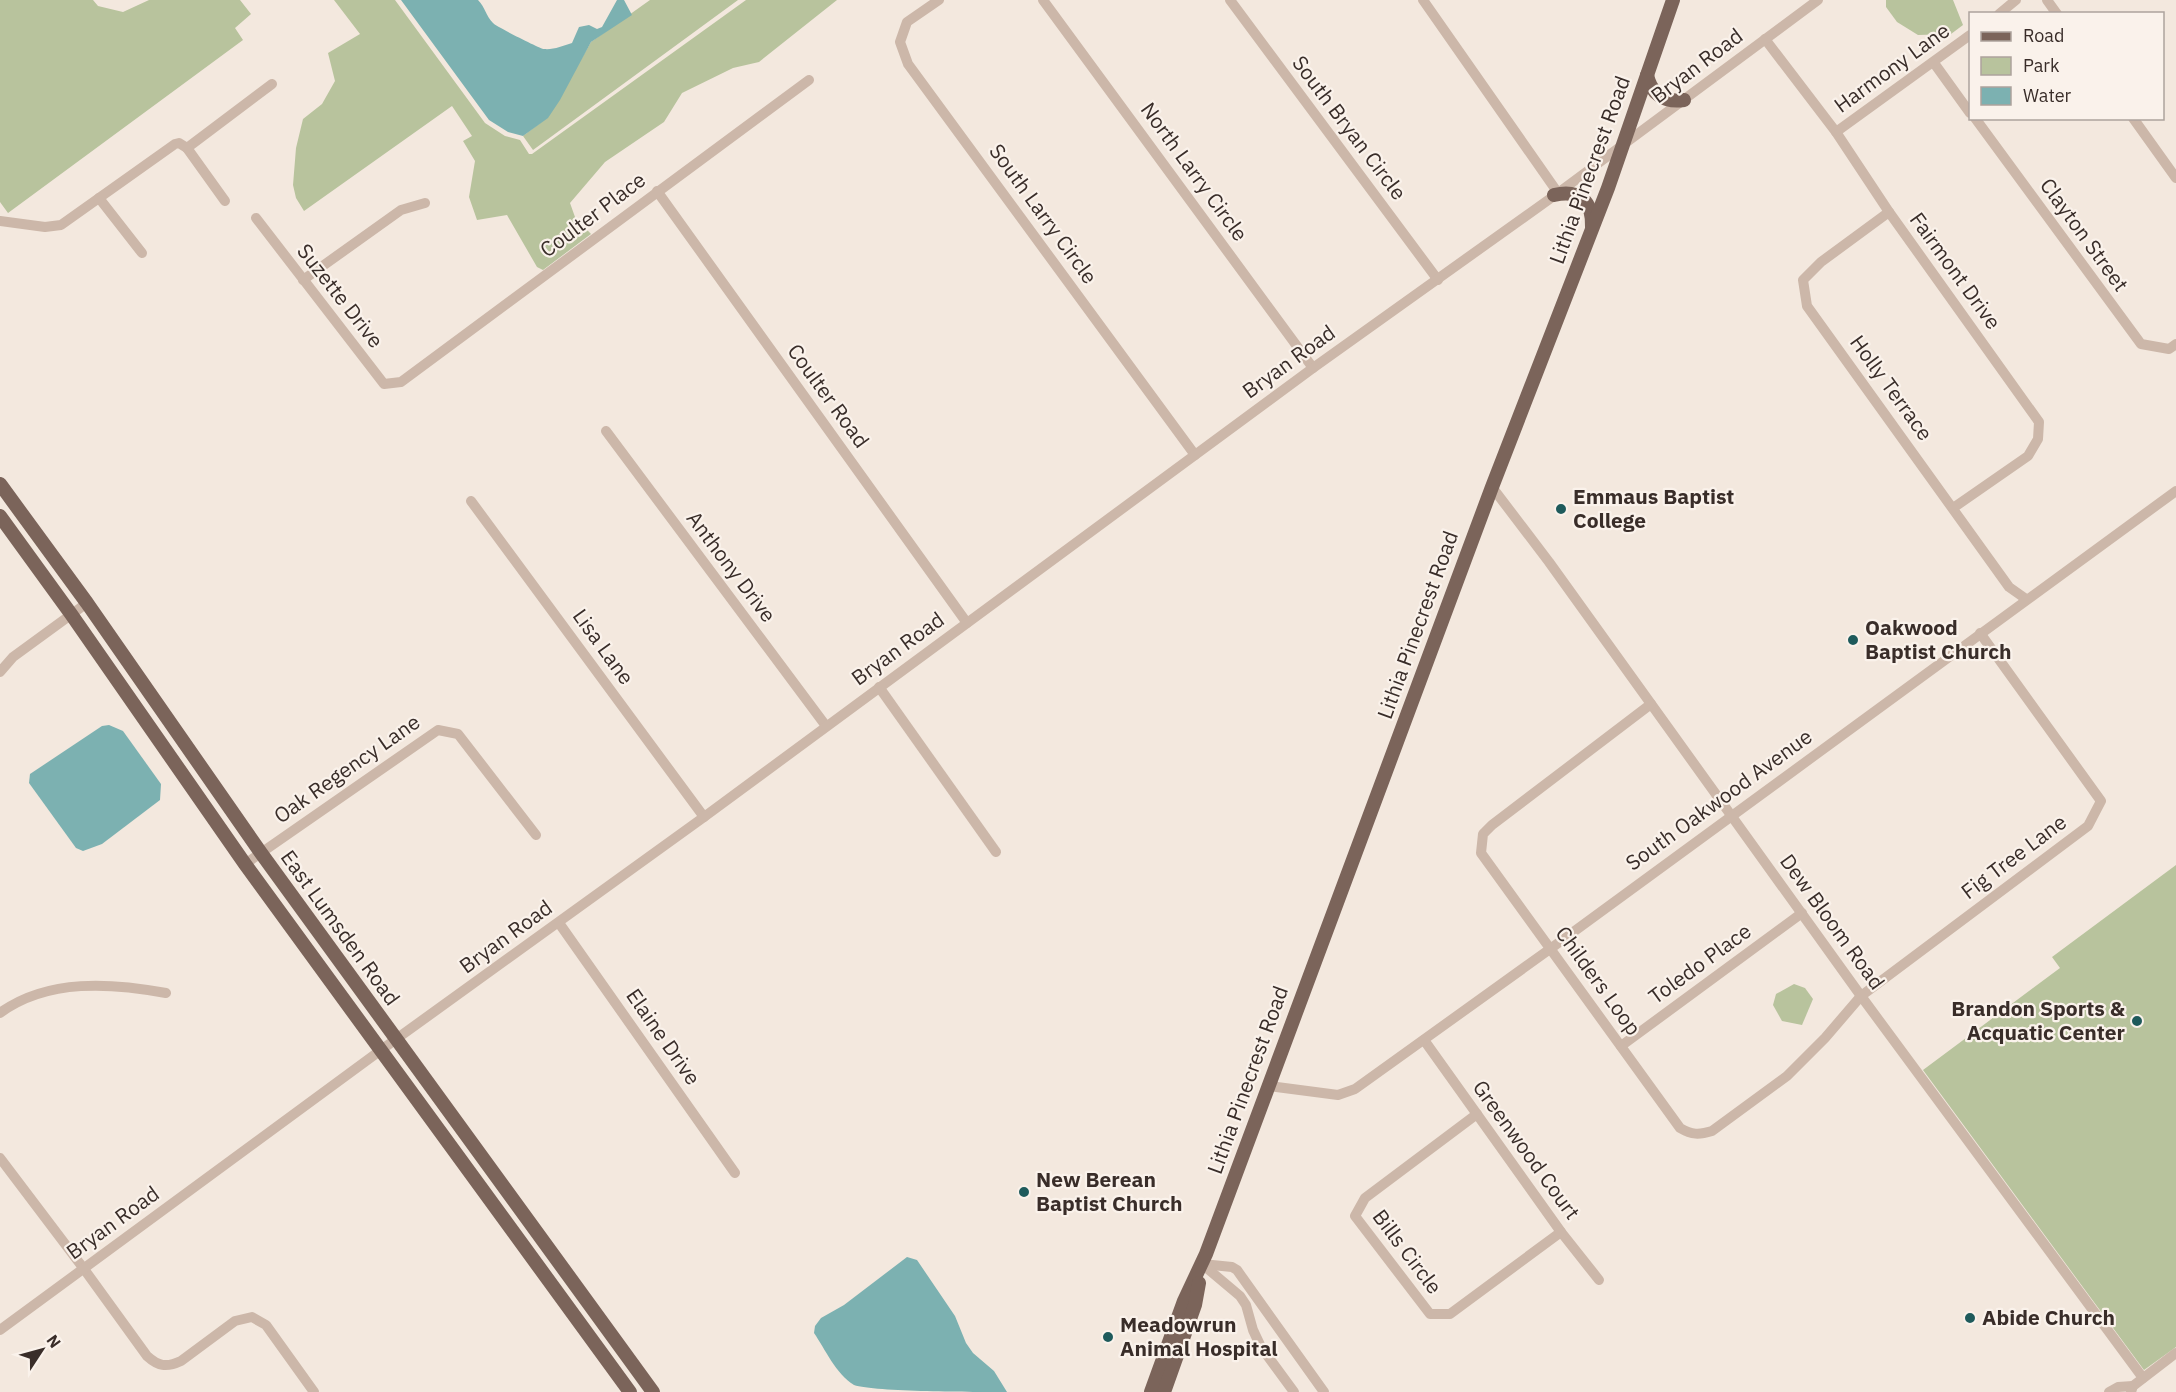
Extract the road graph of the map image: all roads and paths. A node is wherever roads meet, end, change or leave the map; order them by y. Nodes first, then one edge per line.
1 (939, 0) edge
2 (1043, 0) edge
3 (1230, 0) edge
4 (1423, 0) edge
5 (1673, 0) edge
6 (1818, 0) edge
7 (2016, 0) edge
8 (2001, 12) edge
9 (1969, 37) edge
10 (1765, 39) junction
11 (1934, 63) junction
12 (1647, 75) junction
13 (809, 80) dead end
14 (272, 84) dead end
15 (1684, 100) junction
16 (1969, 110) edge
17 (1975, 120) edge
18 (2134, 120) edge
19 (1836, 132) junction
20 (1622, 146) junction
21 (187, 148) junction
22 (2176, 178) edge
23 (657, 191) junction
24 (1556, 194) junction
25 (99, 198) junction
26 (225, 201) dead end
27 (425, 203) dead end
28 (1889, 212) junction
29 (256, 218) dead end
30 (0, 222) edge
31 (1592, 231) junction
32 (142, 253) dead end
33 (303, 280) junction
34 (1438, 280) junction
35 (2176, 344) edge
36 (1314, 368) junction
37 (401, 382) joint
38 (606, 431) dead end
39 (1195, 455) junction
40 (0, 484) edge
41 (1492, 487) junction
42 (2176, 490) edge
43 (471, 501) dead end
44 (1953, 508) junction
45 (0, 516) edge
46 (2026, 599) junction
47 (87, 603) junction
48 (71, 614) junction
49 (967, 623) junction
50 (1980, 633) junction
51 (0, 672) edge
52 (879, 687) junction
53 (1651, 704) junction
54 (826, 726) junction
55 (1731, 815) junction
56 (704, 817) junction
57 (536, 835) dead end
58 (996, 852) dead end
59 (261, 853) junction
60 (245, 864) junction
61 (1802, 913) junction
62 (559, 923) junction
63 (1550, 949) junction
64 (166, 993) dead end
65 (1862, 996) junction
66 (0, 1013) edge
67 (395, 1040) junction
68 (1424, 1041) junction
69 (1621, 1047) junction
70 (381, 1050) junction
71 (1269, 1086) junction
72 (1477, 1114) junction
73 (0, 1158) edge
74 (735, 1173) dead end
75 (1561, 1232) junction
76 (1202, 1264) junction
77 (84, 1269) junction
78 (1599, 1280) dead end
79 (0, 1330) edge
80 (2176, 1353) edge
81 (2143, 1378) junction
82 (2132, 1389) edge
83 (1157, 1391) edge
84 (314, 1392) edge
85 (630, 1392) edge
86 (652, 1392) edge
87 (1294, 1392) edge
88 (1324, 1392) edge
89 (2109, 1392) edge

1 - 39 street, South Larry Circle
2 - 36 street, North Larry Circle
3 - 34 street, South Bryan Circle
4 - 24 street
5 - 12 main road, Lithia Pinecrest Road
6 - 10 street, Bryan Road
7 - 8 street
9 - 11 street, Harmony Lane
10 - 15 street, Bryan Road
10 - 19 street, Fairmont Drive
11 - 16 street
11 - 19 street, Harmony Lane
12 - 15 main road
12 - 20 main road, Lithia Pinecrest Road
13 - 23 street, Coulter Place
14 - 21 street
15 - 20 street, Bryan Road
17 - 35 street, Clayton Street
18 - 22 street
19 - 28 street, Fairmont Drive
20 - 24 street, Bryan Road
20 - 31 main road, Lithia Pinecrest Road
21 - 25 street
21 - 26 street
23 - 37 street, Coulter Place
23 - 49 street, Coulter Road
24 - 31 main road
24 - 34 street, Bryan Road
25 - 30 street
25 - 32 street
27 - 33 street
28 - 44 street, Holly Terrace
28 - 44 street, Fairmont Drive
29 - 33 street, Suzette Drive
31 - 41 main road, Lithia Pinecrest Road
33 - 37 street, Suzette Drive
34 - 36 street, Bryan Road
36 - 39 street, Bryan Road
38 - 54 street, Anthony Drive
39 - 49 street, Bryan Road
40 - 47 main road, East Lumsden Road
41 - 53 street, Dew Bloom Road
41 - 71 main road, Lithia Pinecrest Road
42 - 46 street, South Oakwood Avenue
43 - 56 street, Lisa Lane
44 - 46 street, Holly Terrace
45 - 48 main road, East Lumsden Road
46 - 50 street, South Oakwood Avenue
47 - 48 street
47 - 59 main road, East Lumsden Road
48 - 51 street
48 - 60 main road, East Lumsden Road
49 - 52 street, Bryan Road
50 - 55 street, South Oakwood Avenue
50 - 65 street, Fig Tree Lane
52 - 54 street, Bryan Road
52 - 58 street
53 - 55 street, Dew Bloom Road
53 - 63 street, Childers Loop
54 - 56 street, Bryan Road
55 - 61 street, Dew Bloom Road
55 - 63 street, South Oakwood Avenue
56 - 62 street, Bryan Road
57 - 59 street, Oak Regency Lane
59 - 60 street, Oak Regency Lane
59 - 67 main road, East Lumsden Road
60 - 70 main road, East Lumsden Road
61 - 65 street, Dew Bloom Road
61 - 69 street, Toledo Place
62 - 67 street, Bryan Road
62 - 74 street, Elaine Drive
63 - 68 street, South Oakwood Avenue
63 - 69 street, Childers Loop
64 - 66 street
65 - 69 street, Childers Loop
65 - 81 street, Dew Bloom Road
67 - 70 street, Bryan Road
67 - 86 main road, East Lumsden Road
68 - 71 street, South Oakwood Avenue
68 - 72 street, Greenwood Court
70 - 77 street, Bryan Road
70 - 85 main road, East Lumsden Road
71 - 76 main road, Lithia Pinecrest Road
72 - 75 street, Greenwood Court
72 - 75 street, Bills Circle
73 - 77 street
75 - 78 street, Greenwood Court
76 - 83 main road, Lithia Pinecrest Road
76 - 87 street
76 - 88 street
77 - 79 street, Bryan Road
77 - 84 street
80 - 81 street
81 - 82 street
82 - 89 street

